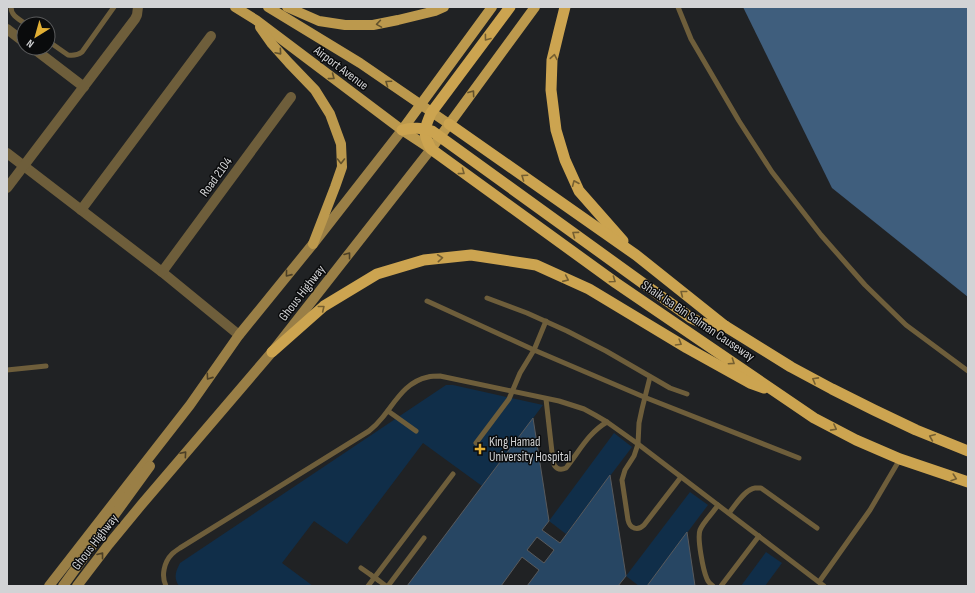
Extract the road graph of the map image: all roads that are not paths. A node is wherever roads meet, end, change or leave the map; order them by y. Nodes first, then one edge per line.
1 (11, 7) edge
2 (114, 7) edge
3 (138, 7) edge
4 (235, 7) edge
5 (268, 7) edge
6 (287, 7) edge
7 (444, 7) edge
8 (492, 7) edge
9 (510, 7) edge
10 (535, 7) edge
11 (566, 7) edge
12 (678, 7) edge
13 (16, 16) edge
14 (256, 20) junction
15 (7, 29) edge
16 (16, 36) edge
17 (211, 36) dead end
18 (56, 47) edge
19 (43, 56) edge
20 (84, 87) junction
21 (291, 97) dead end
22 (420, 105) junction
23 (431, 113) junction
24 (449, 124) junction
25 (425, 129) junction
26 (402, 130) junction
27 (440, 136) junction
28 (430, 149) junction
29 (7, 153) edge
30 (24, 166) junction
31 (7, 188) edge
32 (81, 210) junction
33 (313, 244) junction
34 (636, 255) junction
35 (162, 272) junction
36 (487, 298) dead end
37 (427, 301) dead end
38 (546, 321) junction
39 (725, 326) junction
40 (239, 335) junction
41 (534, 350) junction
42 (272, 352) junction
43 (46, 366) dead end
44 (7, 370) edge
45 (968, 371) edge
46 (650, 377) junction
47 (512, 391) junction
48 (778, 393) junction
49 (687, 394) dead end
50 (644, 397) junction
51 (546, 399) junction
52 (190, 404) junction
53 (388, 411) junction
54 (606, 422) junction
55 (416, 431) dead end
56 (476, 443) dead end
57 (638, 444) junction
58 (968, 451) edge
59 (799, 458) dead end
60 (900, 459) junction
61 (453, 474) dead end
62 (681, 477) junction
63 (968, 482) edge
64 (718, 505) junction
65 (729, 514) junction
66 (817, 528) dead end
67 (759, 536) junction
68 (424, 538) dead end
69 (361, 568) dead end
70 (819, 582) junction
71 (49, 586) edge
72 (63, 586) edge
73 (77, 586) edge
74 (166, 586) edge
75 (368, 586) edge
76 (387, 586) edge
77 (713, 586) edge
78 (721, 586) edge
79 (824, 586) edge

1 - 13 lane
2 - 18 lane
3 - 20 street
4 - 14 main road, Airport Avenue
22 -> 5 main road, Airport Avenue
7 -> 6 main road
8 - 22 main road, Ghous Highway
9 -> 23 highway
24 -> 10 main road, Ghous Highway
34 -> 11 highway
12 - 45 lane
14 -> 26 main road, Airport Avenue
14 -> 33 main road
15 - 16 street
17 - 32 street
19 - 20 street
20 - 30 street
21 - 35 street, Road 2104
22 - 23 main road, Airport Avenue
22 - 26 main road, Ghous Highway
23 - 24 main road, Airport Avenue
23 - 25 highway
24 - 27 main road, Ghous Highway
34 -> 24 highway, Shaik Isa Bin Salman Causeway
25 - 26 highway
25 - 27 highway
25 - 28 highway
26 - 28 main road, Airport Avenue
26 - 33 main road, Ghous Highway
27 - 28 main road, Ghous Highway
39 -> 27 highway
42 -> 28 main road, Ghous Highway
28 -> 48 highway, Shaik Isa Bin Salman Causeway
29 - 30 street
30 - 31 street
30 - 32 street
32 - 35 street
33 -> 40 main road, Ghous Highway
39 -> 34 highway, Shaik Isa Bin Salman Causeway
35 - 40 street
36 - 38 lane
37 - 41 lane
38 - 41 lane
38 - 46 lane
58 -> 39 highway, Shaik Isa Bin Salman Causeway
40 -> 52 main road, Ghous Highway
41 - 47 lane
41 - 50 lane
42 -> 48 highway
73 -> 42 main road, Ghous Highway
43 - 44 lane
46 - 49 lane
46 - 50 lane
47 - 51 lane
47 - 53 lane
47 - 56 lane
48 -> 60 highway, Shaik Isa Bin Salman Causeway
50 - 57 lane
50 - 59 lane
51 - 54 lane
51 - 54 lane
52 - 71 main road, Ghous Highway
52 - 72 main road
53 - 55 lane
53 - 74 lane
54 - 57 lane
57 - 62 lane
57 - 62 lane
60 -> 63 highway, Shaik Isa Bin Salman Causeway
60 - 70 lane
61 - 75 lane
62 - 64 lane
64 - 65 lane
64 - 77 lane
65 - 66 lane
65 - 67 lane
67 - 70 lane
67 - 78 lane
68 - 76 lane
69 - 76 lane, bridge
70 - 79 lane

